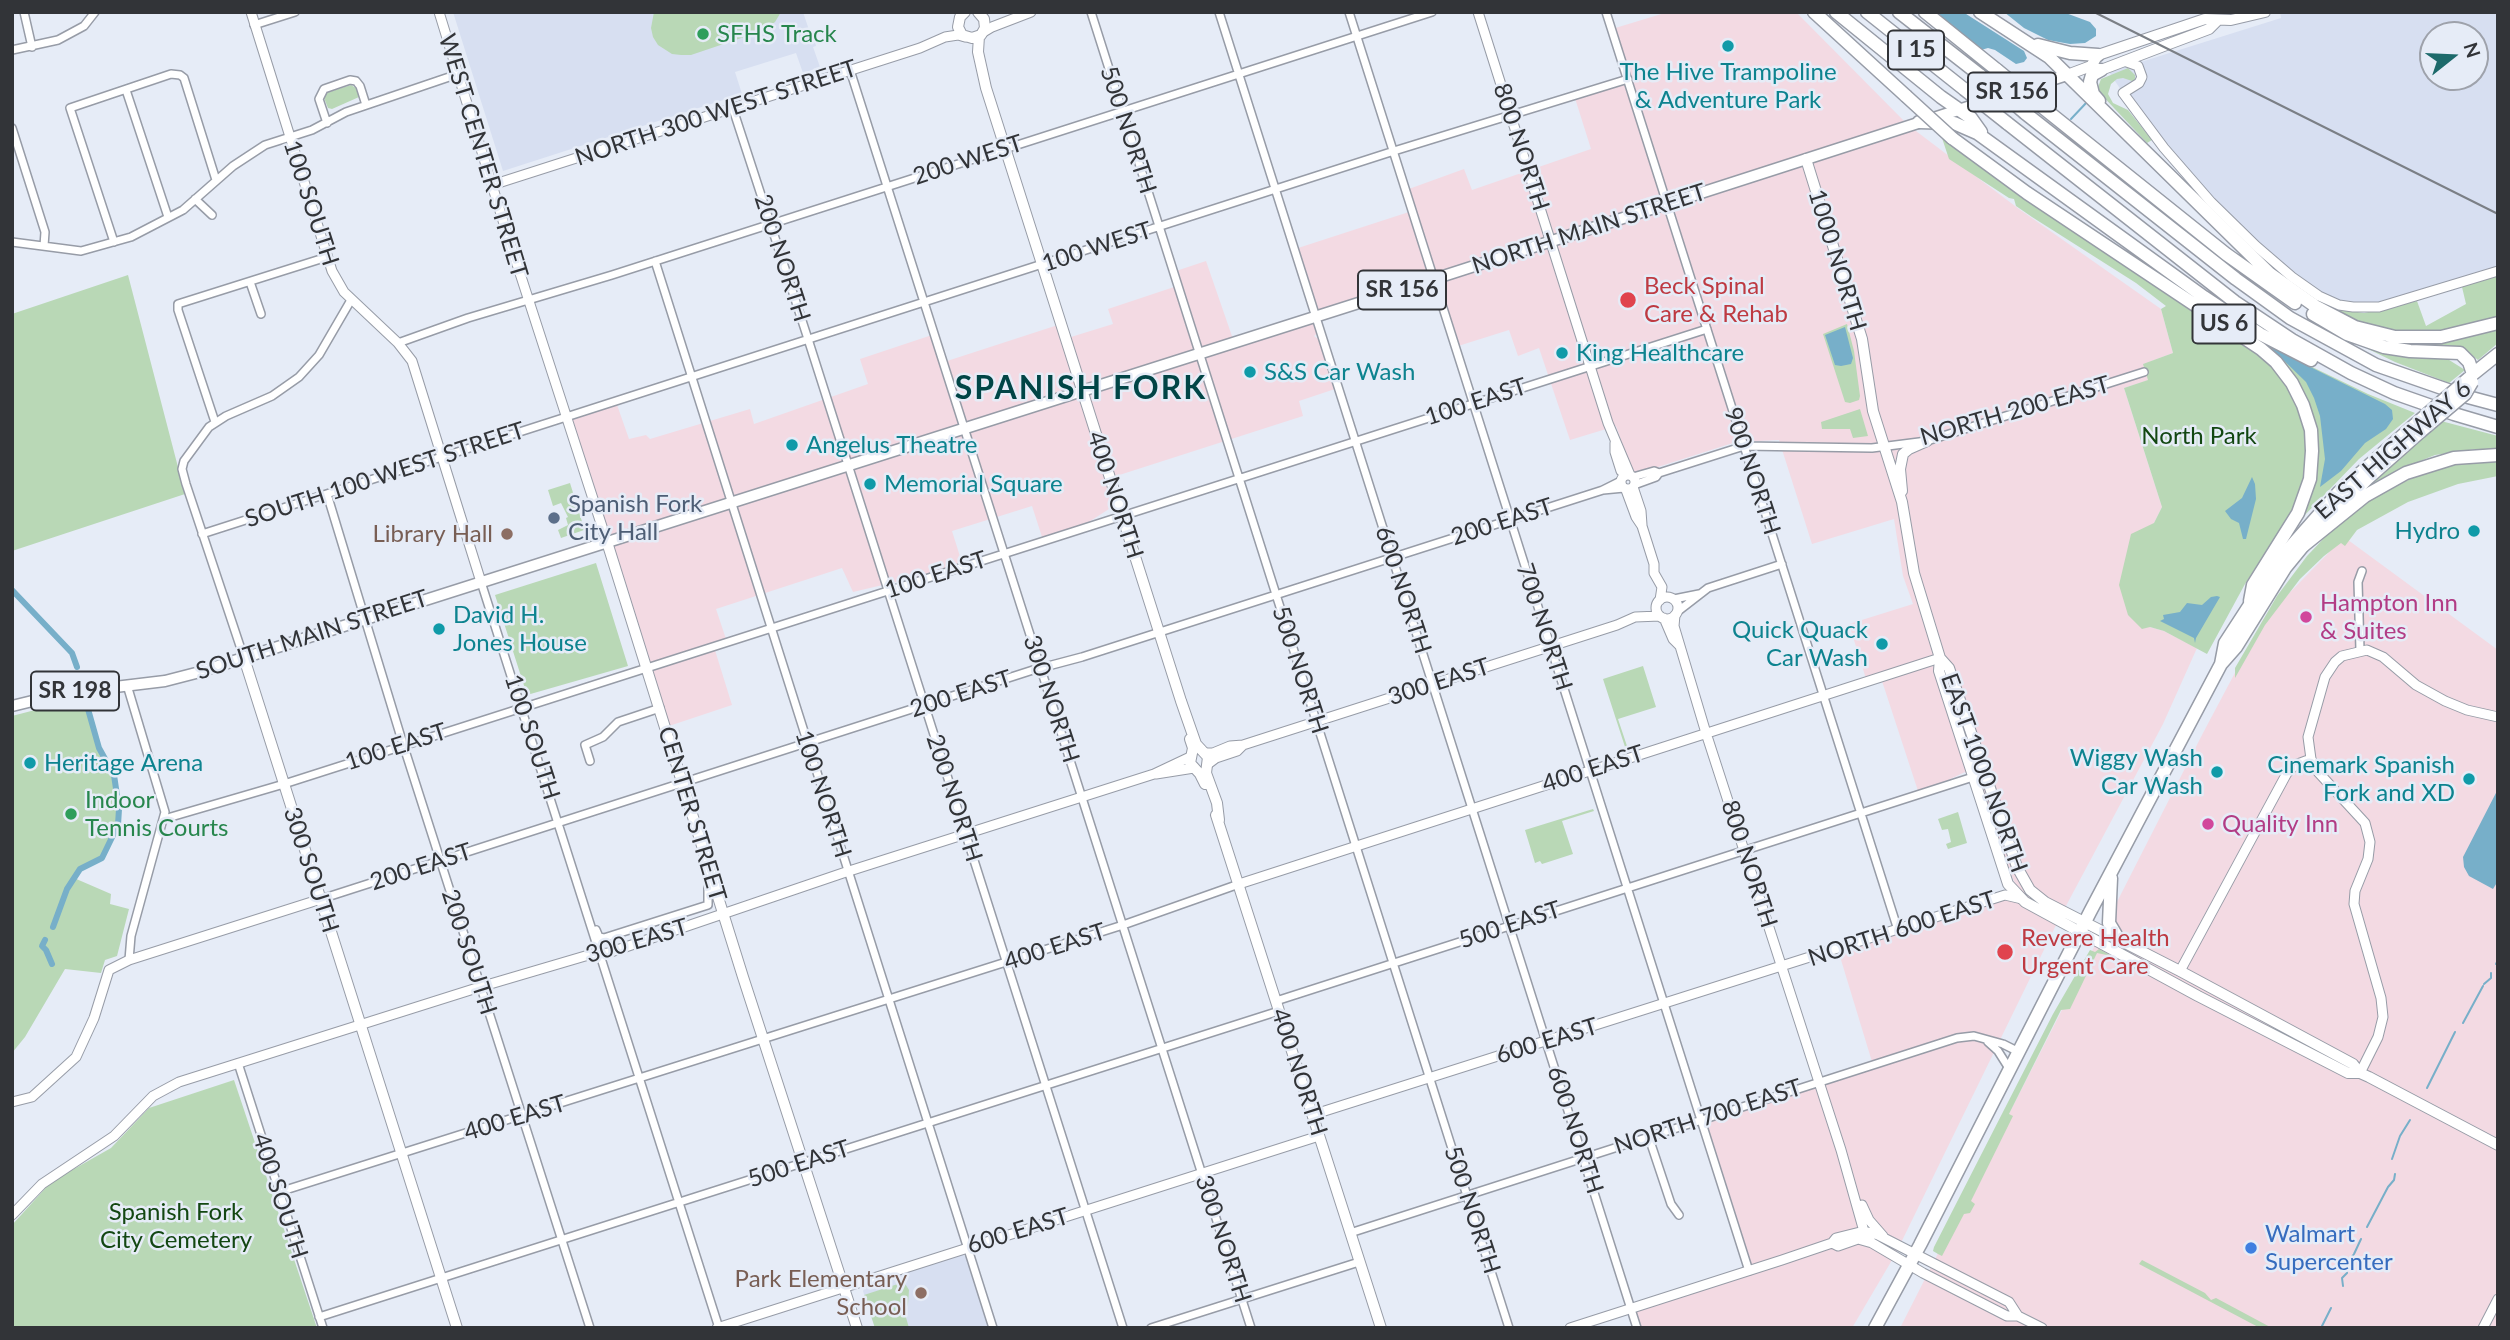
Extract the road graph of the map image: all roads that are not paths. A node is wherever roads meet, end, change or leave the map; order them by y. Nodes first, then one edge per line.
1 (24, 12) edge
2 (96, 12) edge
3 (251, 12) edge
4 (295, 12) edge
5 (439, 12) edge
6 (965, 12) edge
7 (1031, 12) edge
8 (1091, 12) edge
9 (1219, 12) edge
10 (1349, 12) edge
11 (1432, 12) edge
12 (1478, 12) edge
13 (1606, 12) edge
14 (1814, 12) edge
15 (1836, 12) edge
16 (1867, 12) edge
17 (1899, 12) edge
18 (1925, 12) edge
19 (1980, 12) edge
20 (2265, 12) edge
21 (981, 14) edge
22 (2216, 17) edge
23 (1015, 18) junction
24 (958, 22) junction
25 (254, 25) junction
26 (981, 35) junction
27 (1357, 36) junction
28 (966, 37) junction
29 (940, 39) junction
30 (2024, 40) junction
31 (32, 47) junction
32 (12, 50) edge
33 (2121, 61) junction
34 (2096, 64) junction
35 (850, 70) junction
36 (458, 74) junction
37 (1239, 74) junction
38 (1915, 75) junction
39 (2067, 75) junction
40 (1628, 79) junction
41 (986, 88) junction
42 (126, 90) junction
43 (366, 105) junction
44 (733, 109) junction
45 (1958, 109) junction
46 (1122, 111) junction
47 (1510, 114) junction
48 (2112, 118) junction
49 (1919, 122) junction
50 (327, 123) junction
51 (12, 128) edge
52 (290, 137) junction
53 (1986, 139) junction
54 (1004, 148) junction
55 (1394, 151) junction
56 (1806, 159) junction
57 (216, 180) junction
58 (492, 185) junction
59 (887, 186) junction
60 (1276, 190) junction
61 (195, 199) junction
62 (1668, 204) junction
63 (212, 215) dead end
64 (168, 217) junction
65 (771, 223) junction
66 (1159, 227) junction
67 (12, 242) edge
68 (114, 242) junction
69 (1550, 242) junction
70 (44, 246) junction
71 (327, 257) junction
72 (655, 261) junction
73 (1042, 265) junction
74 (2498, 271) edge
75 (1434, 279) junction
76 (250, 282) junction
77 (528, 299) junction
78 (351, 300) junction
79 (925, 303) junction
80 (261, 314) dead end
81 (1316, 317) junction
82 (2498, 323) edge
83 (1707, 329) junction
84 (808, 339) junction
85 (398, 343) junction
86 (1199, 354) junction
87 (2498, 354) edge
88 (1590, 366) junction
89 (2144, 372) dead end
90 (2351, 373) junction
91 (692, 377) junction
92 (2471, 378) junction
93 (1082, 391) junction
94 (1473, 403) junction
95 (2498, 405) edge
96 (567, 417) junction
97 (215, 422) junction
98 (964, 427) junction
99 (2498, 427) edge
100 (2415, 430) junction
101 (1356, 441) junction
102 (1927, 442) junction
103 (1744, 446) junction
104 (1884, 447) junction
105 (2498, 455) edge
106 (442, 457) junction
107 (847, 465) junction
108 (1239, 478) junction
109 (1628, 483) junction
110 (327, 494) junction
111 (732, 501) junction
112 (1902, 502) junction
113 (1121, 514) junction
114 (1510, 520) junction
115 (202, 534) junction
116 (607, 541) junction
117 (2303, 546) junction
118 (1004, 553) junction
119 (1392, 557) junction
120 (1654, 564) junction
121 (1782, 564) junction
122 (2362, 571) dead end
123 (481, 582) junction
124 (887, 590) junction
125 (1699, 593) junction
126 (1276, 594) junction
127 (1673, 599) junction
128 (1659, 601) junction
129 (2250, 601) junction
130 (1676, 614) junction
131 (1635, 617) junction
132 (1662, 617) junction
133 (364, 619) junction
134 (771, 627) junction
135 (1159, 631) junction
136 (1551, 646) junction
137 (1680, 646) junction
138 (2360, 650) junction
139 (244, 658) junction
140 (1940, 659) junction
141 (2221, 664) junction
142 (646, 667) junction
143 (1041, 668) junction
144 (1433, 684) junction
145 (127, 685) junction
146 (1823, 695) junction
147 (12, 706) edge
148 (522, 706) junction
149 (925, 706) junction
150 (660, 708) junction
151 (2498, 717) edge
152 (1317, 720) junction
153 (1959, 731) junction
154 (1706, 733) junction
155 (403, 744) junction
156 (807, 744) junction
157 (2311, 759) junction
158 (1199, 760) junction
159 (590, 761) dead end
160 (1590, 770) junction
161 (1984, 772) junction
162 (1973, 777) junction
163 (684, 783) junction
164 (284, 784) junction
165 (1082, 798) junction
166 (1472, 807) junction
167 (1860, 814) junction
168 (2000, 818) junction
169 (164, 819) junction
170 (559, 823) junction
171 (966, 834) junction
172 (1356, 845) junction
173 (1744, 850) junction
174 (441, 861) junction
175 (2112, 871) junction
176 (848, 872) junction
177 (711, 874) junction
178 (1239, 884) junction
179 (2008, 884) junction
180 (1628, 888) junction
181 (2005, 895) junction
182 (321, 899) junction
183 (2022, 899) junction
184 (723, 914) junction
185 (589, 917) junction
186 (1123, 925) junction
187 (1509, 925) junction
188 (2083, 928) junction
189 (1898, 930) junction
190 (2119, 940) junction
191 (600, 953) junction
192 (129, 960) junction
193 (1007, 962) junction
194 (1392, 963) junction
195 (2141, 965) junction
196 (1782, 967) junction
197 (2180, 971) junction
198 (480, 987) junction
199 (2198, 996) junction
200 (889, 999) junction
201 (2236, 1002) junction
202 (1664, 1003) junction
203 (1278, 1006) junction
204 (361, 1026) junction
205 (763, 1038) junction
206 (1546, 1040) junction
207 (1988, 1041) junction
208 (1163, 1048) junction
209 (2019, 1052) junction
210 (238, 1063) junction
211 (2010, 1070) junction
212 (2360, 1073) junction
213 (639, 1078) junction
214 (1430, 1078) junction
215 (1817, 1082) junction
216 (1046, 1084) junction
217 (12, 1102) edge
218 (1312, 1115) junction
219 (522, 1116) junction
220 (1702, 1121) junction
221 (928, 1123) junction
222 (1319, 1136) junction
223 (1649, 1138) junction
224 (2498, 1145) edge
225 (401, 1153) junction
226 (1583, 1157) junction
227 (804, 1163) junction
228 (1845, 1165) junction
229 (1203, 1174) junction
230 (279, 1192) junction
231 (1467, 1195) junction
232 (1855, 1200) junction
233 (678, 1202) junction
234 (1086, 1210) junction
235 (1864, 1212) junction
236 (12, 1215) edge
237 (1679, 1215) dead end
238 (1864, 1231) junction
239 (1350, 1233) junction
240 (1854, 1236) junction
241 (1886, 1239) junction
242 (562, 1241) junction
243 (1872, 1243) junction
244 (968, 1247) junction
245 (1912, 1259) junction
246 (1359, 1262) junction
247 (1749, 1271) junction
248 (442, 1279) junction
249 (844, 1287) junction
250 (1242, 1298) junction
251 (2498, 1299) edge
252 (1631, 1308) junction
253 (2018, 1315) junction
254 (319, 1317) junction
255 (1379, 1326) edge
256 (2012, 1326) edge
257 (718, 1327) edge
258 (323, 1328) edge
259 (457, 1328) edge
260 (590, 1328) edge
261 (857, 1328) edge
262 (993, 1328) edge
263 (1123, 1328) edge
264 (1151, 1328) edge
265 (1251, 1328) edge
266 (1509, 1328) edge
267 (1570, 1328) edge
268 (1637, 1328) edge
269 (1875, 1328) edge
270 (2042, 1328) edge
271 (2483, 1328) edge

1 - 31 street
2 - 31 street
3 - 25 street, 100 SOUTH
4 - 25 street
5 - 36 street, WEST CENTER STREET
6 - 24 main road
7 - 23 street
8 - 46 street, 500 NORTH
9 - 37 street, 600 NORTH
10 - 27 street, 700 NORTH
11 - 27 street, 200 WEST
12 - 47 street, 800 NORTH
13 - 40 street, 900 NORTH
14 - 129 highway, US 6, bridge
15 - 38 highway
16 - 90 highway, I 15, bridge
17 - 95 highway, I 15, bridge
18 - 92 highway, US 6, bridge
19 - 30 highway
20 - 22 main road, NORTH MAIN STREET
21 - 23 street
21 - 26 main road, 400 NORTH
22 - 33 main road, NORTH MAIN STREET
22 - 34 main road, NORTH MAIN STREET
23 - 26 street
24 - 28 main road, 400 NORTH
24 - 29 street
25 - 52 street, 100 SOUTH
26 - 28 main road
26 - 41 main road, 400 NORTH
27 - 37 street, 200 WEST
27 - 55 street, 700 NORTH
28 - 29 street
28 - 41 main road, 400 NORTH
29 - 35 street, NORTH 300 WEST STREET
30 - 34 highway
30 - 39 highway
31 - 32 street
33 - 34 main road, NORTH MAIN STREET
33 - 74 street
34 - 39 main road, NORTH MAIN STREET
34 - 48 highway
35 - 44 street, NORTH 300 WEST STREET
35 - 59 street, 300 NORTH
36 - 43 street
36 - 58 street, WEST CENTER STREET
37 - 46 street, 200 WEST
37 - 60 street, 600 NORTH
38 - 45 highway
38 - 49 highway
39 - 45 main road, NORTH MAIN STREET / SR 156
39 - 48 highway
40 - 47 street, 100 WEST
40 - 62 street, 900 NORTH
41 - 54 main road, 400 NORTH
42 - 57 street
42 - 64 street
42 - 68 street
43 - 50 street
43 - 50 street
44 - 58 street, NORTH 300 WEST STREET
44 - 65 street, 200 NORTH
45 - 49 main road, NORTH MAIN STREET / SR 156
45 - 53 highway
46 - 54 street, 200 WEST
46 - 66 street, 500 NORTH
47 - 55 street, 100 WEST
47 - 69 street, 800 NORTH
48 - 82 highway
49 - 53 highway
49 - 56 main road, NORTH MAIN STREET / SR 156
50 - 52 street
51 - 70 street
52 - 57 street
52 - 71 street, 100 SOUTH
53 - 90 highway
54 - 59 street, 200 WEST
54 - 73 main road, 400 NORTH
55 - 60 street, 100 WEST
55 - 75 street, 700 NORTH
56 - 62 main road, NORTH MAIN STREET / SR 156
56 - 104 main road, 1000 NORTH
57 - 61 street
58 - 77 street, WEST CENTER STREET
59 - 65 street, 200 WEST
59 - 79 street, 300 NORTH
60 - 66 street, 100 WEST
60 - 81 street, 600 NORTH
61 - 63 street
61 - 64 street
62 - 69 main road, NORTH MAIN STREET / SR 156
62 - 83 street, 900 NORTH
64 - 68 street
65 - 72 street, 200 WEST
65 - 84 street, 200 NORTH
66 - 73 street, 100 WEST
66 - 86 street, 500 NORTH
67 - 70 street
68 - 70 street
69 - 75 main road, NORTH MAIN STREET / SR 156
69 - 88 street, 800 NORTH
71 - 76 street
71 - 78 street, 100 SOUTH
72 - 77 street, 200 WEST
72 - 91 street, 100 NORTH
73 - 79 street, 100 WEST
73 - 93 main road, 400 NORTH
75 - 81 main road, NORTH MAIN STREET / SR 156
75 - 94 street, 700 NORTH
76 - 80 street
76 - 97 street
77 - 85 street, 200 WEST
77 - 96 street, CENTER STREET
78 - 85 street, 100 SOUTH
78 - 97 street
79 - 84 street, 100 WEST
79 - 98 street, 300 NORTH
81 - 86 main road, NORTH MAIN STREET / SR 156
81 - 101 street, 600 NORTH
83 - 88 street, 100 EAST
83 - 103 street, 900 NORTH
84 - 91 street, 100 WEST
84 - 107 street, 200 NORTH
85 - 106 street, 100 SOUTH
86 - 93 main road, NORTH MAIN STREET / SR 156
86 - 108 street, 500 NORTH
87 - 92 highway, EAST HIGHWAY 6
88 - 94 street, 100 EAST
88 - 109 street, 800 NORTH
89 - 102 street, NORTH 200 EAST
90 - 99 highway, I 15
91 - 96 street, 100 WEST
91 - 111 street, 100 NORTH
92 - 100 highway, EAST HIGHWAY 6, bridge
93 - 98 main road, NORTH MAIN STREET / SR 156
93 - 113 main road, 400 NORTH
94 - 101 street, 100 EAST
94 - 114 street, 700 NORTH
96 - 106 street, SOUTH 100 WEST STREET
96 - 116 street, CENTER STREET
97 - 115 street, 300 SOUTH
98 - 107 main road, NORTH MAIN STREET / SR 156
98 - 118 street, 300 NORTH
100 - 117 highway, EAST HIGHWAY 6 / US 6
100 - 129 highway, EAST HIGHWAY 6
101 - 108 street, 100 EAST
101 - 119 street, 600 NORTH
102 - 104 street, NORTH 200 EAST
102 - 112 main road
103 - 104 street, 200 EAST
103 - 109 street, 200 EAST
103 - 121 street, 900 NORTH
104 - 112 main road, 1000 NORTH
105 - 117 highway
106 - 110 street, SOUTH 100 WEST STREET
106 - 123 street, 100 SOUTH
107 - 111 main road, NORTH MAIN STREET / SR 156
107 - 124 street, 200 NORTH
108 - 113 street, 100 EAST
108 - 126 street, 500 NORTH
109 - 114 street, 200 EAST
109 - 120 street, 800 NORTH
110 - 115 street, SOUTH 100 WEST STREET
110 - 133 street, 200 SOUTH
111 - 116 main road, NORTH MAIN STREET / SR 156
111 - 134 street, 100 NORTH
112 - 140 main road
113 - 118 street, 100 EAST
113 - 135 main road, 400 NORTH
114 - 119 street, 200 EAST
114 - 136 street, 700 NORTH
115 - 139 street, 300 SOUTH
116 - 123 main road, SOUTH MAIN STREET / SR 156
116 - 142 main road, CENTER STREET
117 - 141 highway, EAST HIGHWAY 6 / US 6
118 - 124 street, 100 EAST
118 - 143 street, 300 NORTH
119 - 126 street, 200 EAST
119 - 144 street, 600 NORTH
120 - 127 street, 800 NORTH
120 - 128 street, 800 NORTH
121 - 125 street
121 - 146 street, 900 NORTH
122 - 138 street
123 - 133 main road, SOUTH MAIN STREET / SR 156
123 - 148 street, 100 SOUTH
124 - 134 street, 100 EAST
124 - 149 street, 200 NORTH
125 - 127 street
125 - 130 street
126 - 135 street, 200 EAST
126 - 152 street, 500 NORTH
127 - 128 street
127 - 130 street
128 - 131 street, 300 EAST
128 - 132 street
129 - 141 highway, EAST HIGHWAY 6 / US 6
130 - 132 street
130 - 137 street, 800 NORTH
131 - 132 street, 300 EAST
131 - 136 street, 300 EAST
132 - 137 street, 800 NORTH
133 - 139 main road, SOUTH MAIN STREET / SR 156
133 - 155 street, 200 SOUTH
134 - 142 street, 100 EAST
134 - 156 street, 100 NORTH
135 - 143 street, 200 EAST
135 - 158 main road, 400 NORTH
136 - 144 street, 300 EAST
136 - 160 street, 700 NORTH
137 - 154 street, 800 NORTH
138 - 151 street
138 - 157 street
139 - 145 main road, SOUTH MAIN STREET / SR 198
139 - 164 main road, 300 SOUTH
140 - 146 street, 400 EAST
140 - 153 main road, EAST 1000 NORTH
140 - 161 main road, EAST 1000 NORTH
141 - 175 highway, EAST HIGHWAY 6 / US 6
142 - 148 street, 100 EAST
142 - 150 main road, CENTER STREET
143 - 149 street, 200 EAST
143 - 165 street, 300 NORTH
144 - 152 street, 300 EAST
144 - 166 street, 600 NORTH
145 - 147 main road, SOUTH MAIN STREET / SR 198
145 - 169 street
146 - 154 street, 400 EAST
146 - 167 street, 900 NORTH
148 - 155 street, 100 EAST
148 - 170 street, 100 SOUTH
149 - 156 street, 200 EAST
149 - 171 street, 200 NORTH
150 - 159 street
150 - 163 main road, CENTER STREET
152 - 158 street, 300 EAST
152 - 172 street, 500 NORTH
153 - 161 main road
153 - 162 main road, EAST 1000 NORTH
154 - 160 street, 400 EAST
154 - 173 street, 800 NORTH
155 - 164 street, 100 EAST
155 - 174 street, 200 SOUTH
156 - 163 street, 200 EAST
156 - 176 street, 100 NORTH
157 - 197 street
157 - 212 street
158 - 165 street, 300 EAST
158 - 178 main road, 400 NORTH
160 - 166 street, 400 EAST
160 - 180 street, 700 NORTH
161 - 168 main road, EAST 1000 NORTH
162 - 167 street, 500 EAST
162 - 168 main road
162 - 179 main road, EAST 1000 NORTH
163 - 170 street, 200 EAST
163 - 177 main road, CENTER STREET
164 - 169 street, 100 EAST
164 - 182 main road, 300 SOUTH
165 - 171 street, 300 EAST
165 - 186 street, 300 NORTH
166 - 172 street, 400 EAST
166 - 187 street, 600 NORTH
167 - 173 street, 500 EAST
167 - 189 street, 900 NORTH
168 - 188 main road, EAST 1000 NORTH
169 - 192 street
170 - 174 street, 200 EAST
170 - 185 street, 100 SOUTH
171 - 176 street, 300 EAST
171 - 193 street, 200 NORTH
172 - 178 street, 400 EAST
172 - 194 street, 500 NORTH
173 - 180 street, 500 EAST
173 - 196 street, 800 NORTH
174 - 182 street, 200 EAST
174 - 198 street, 200 SOUTH
175 - 188 highway, EAST HIGHWAY 6 / US 6
175 - 190 highway
176 - 184 street, 300 EAST
176 - 200 street, 100 NORTH
177 - 184 main road, CENTER STREET
177 - 185 street
178 - 186 street, 400 EAST
178 - 203 main road, 400 NORTH
179 - 181 street, EAST 1000 NORTH
179 - 183 main road, EAST 1000 NORTH
180 - 187 street, 500 EAST
180 - 202 street, 700 NORTH
181 - 183 street, NORTH 600 EAST
181 - 189 street, NORTH 600 EAST
182 - 192 street
182 - 204 main road, 300 SOUTH
183 - 188 main road, EAST 1000 NORTH
184 - 191 street, 300 EAST
184 - 205 main road, CENTER STREET
185 - 191 street, 100 SOUTH
186 - 193 street, 400 EAST
186 - 208 street, 300 NORTH
187 - 194 street, 500 EAST
187 - 206 street, 600 NORTH
188 - 190 main road
188 - 195 main road
188 - 209 highway, EAST HIGHWAY 6 / US 6
189 - 196 street, NORTH 600 EAST
190 - 197 main road
191 - 198 street, 300 EAST
191 - 213 street, 100 SOUTH
192 - 217 street
193 - 200 street, 400 EAST
193 - 216 street, 200 NORTH
194 - 203 street, 500 EAST
194 - 214 street, 500 NORTH
195 - 197 main road
195 - 199 main road
196 - 202 street, 600 EAST
196 - 215 street, 800 NORTH
197 - 201 main road
198 - 204 street, 300 EAST
198 - 219 street, 200 SOUTH
199 - 201 main road
199 - 212 main road
200 - 205 street, 400 EAST
200 - 221 street, 100 NORTH
201 - 212 main road
202 - 206 street, 600 EAST
202 - 220 street, 700 NORTH
203 - 208 street, 500 EAST
203 - 218 main road, 400 NORTH
204 - 210 street, 300 EAST
204 - 225 main road, 300 SOUTH
205 - 213 street, 400 EAST
205 - 227 main road, CENTER STREET
206 - 214 street, 600 EAST
206 - 226 street, 600 NORTH
207 - 209 street, NORTH 700 EAST
207 - 211 street
207 - 215 street, NORTH 700 EAST
208 - 216 street, 500 EAST
208 - 229 street, 300 NORTH
209 - 211 highway, EAST HIGHWAY 6 / US 6
210 - 230 street, 400 SOUTH
210 - 236 street, 300 EAST
211 - 245 highway, EAST HIGHWAY 6 / US 6
212 - 224 main road
213 - 219 street, 400 EAST
213 - 233 street, 100 SOUTH
214 - 218 street, 600 EAST
214 - 231 street, 500 NORTH
215 - 220 street, NORTH 700 EAST
215 - 228 street, 800 NORTH
216 - 221 street, 500 EAST
216 - 234 street, 200 NORTH
218 - 222 main road, 400 NORTH
219 - 225 street, 400 EAST
219 - 242 street, 200 SOUTH
220 - 223 street, NORTH 700 EAST
220 - 247 street, 700 NORTH
221 - 227 street, 500 EAST
221 - 244 street, 100 NORTH
222 - 229 street, 600 EAST
222 - 239 main road, 400 NORTH
223 - 226 street, NORTH 700 EAST
223 - 237 street
225 - 230 street, 400 EAST
225 - 248 main road, 300 SOUTH
226 - 231 street, NORTH 700 EAST
226 - 252 street, 600 NORTH
227 - 233 street, 500 EAST
227 - 249 main road, CENTER STREET
228 - 232 street
228 - 235 street
229 - 234 street, 600 EAST
229 - 250 street, 300 NORTH
230 - 254 street, 400 SOUTH
231 - 239 street, NORTH 700 EAST
231 - 266 street, 500 NORTH
232 - 238 street
232 - 240 street
233 - 242 street, 500 EAST
233 - 257 street, 100 SOUTH
234 - 244 street, 600 EAST
234 - 263 street, 200 NORTH
235 - 238 street
235 - 241 street
238 - 240 street
238 - 241 street
238 - 243 street
239 - 246 main road, 400 NORTH
240 - 243 street
240 - 247 street
241 - 245 street
242 - 248 street, 500 EAST
242 - 260 street, 200 SOUTH
243 - 245 street
244 - 249 street, 600 EAST
244 - 262 street, 100 NORTH
245 - 253 street
245 - 253 street
245 - 269 highway, US 6
246 - 250 street
246 - 255 main road, 400 NORTH
247 - 252 street
248 - 254 street, 500 EAST
248 - 259 main road, 300 SOUTH
249 - 257 street, 600 EAST
249 - 261 main road, CENTER STREET
250 - 264 street
250 - 265 street, 300 NORTH
251 - 271 street
252 - 267 street
252 - 268 street, 600 NORTH
253 - 256 street
253 - 270 street
254 - 258 street, 400 SOUTH

